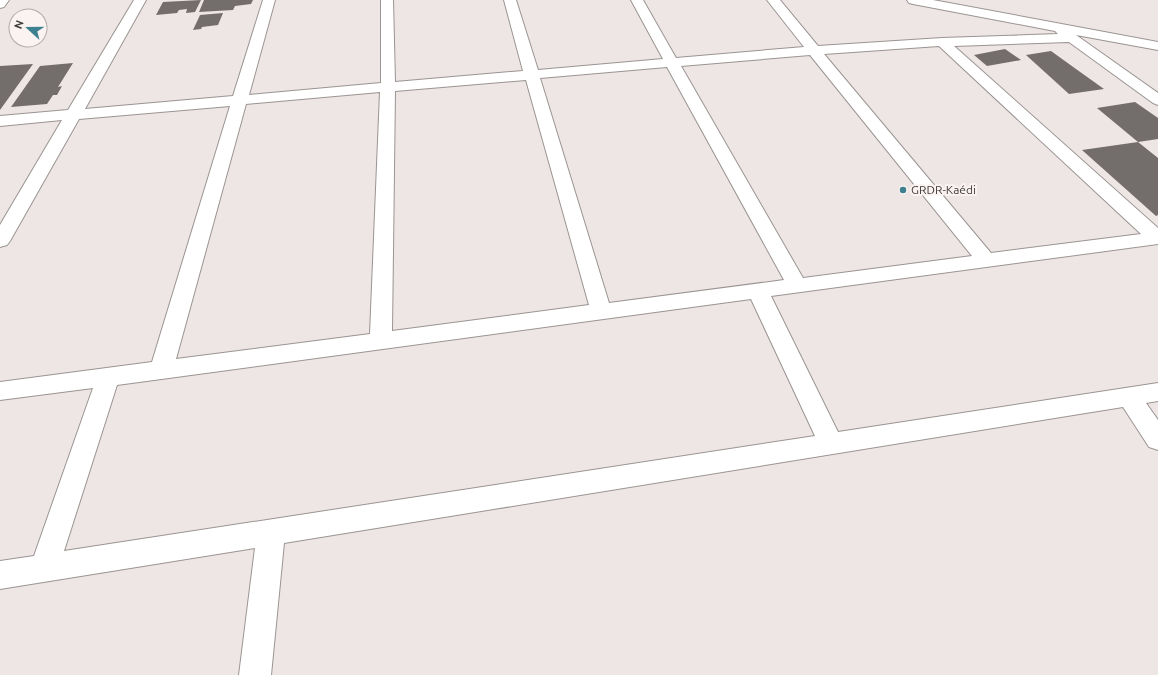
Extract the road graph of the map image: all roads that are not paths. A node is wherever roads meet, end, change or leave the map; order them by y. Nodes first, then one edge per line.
1 (3, 0) edge
2 (140, 0) edge
3 (269, 0) edge
4 (387, 0) edge
5 (510, 0) edge
6 (637, 0) edge
7 (772, 0) edge
8 (913, 0) edge
9 (0, 4) edge
10 (1055, 26) junction
11 (1072, 38) junction
12 (942, 42) junction
13 (1158, 46) edge
14 (814, 50) junction
15 (672, 62) junction
16 (532, 75) junction
17 (388, 87) junction
18 (240, 100) junction
19 (1158, 100) edge
20 (73, 115) junction
21 (0, 121) edge
22 (1158, 238) edge
23 (0, 241) edge
24 (986, 260) junction
25 (797, 286) junction
26 (758, 291) junction
27 (601, 311) junction
28 (382, 341) junction
29 (161, 370) junction
30 (108, 377) junction
31 (0, 391) edge
32 (1158, 392) edge
33 (1128, 396) junction
34 (1158, 440) edge
35 (831, 444) junction
36 (271, 531) junction
37 (44, 568) junction
38 (0, 575) edge
39 (255, 675) edge

1 - 9 street
2 - 20 street
3 - 18 street
4 - 17 street
5 - 16 street
6 - 15 street
7 - 14 street
8 - 10 street
10 - 11 street
10 - 13 street
11 - 12 street
11 - 19 street
12 - 14 street
12 - 22 street
14 - 15 street
14 - 24 street
15 - 16 street
15 - 25 street
16 - 17 street
16 - 27 street
17 - 18 street
17 - 28 street
18 - 20 street
18 - 29 street
20 - 21 street
20 - 23 street
22 - 24 street
24 - 25 street
25 - 26 street
26 - 27 street
26 - 35 street
27 - 28 street
28 - 29 street
29 - 30 street
30 - 31 street
30 - 37 street
32 - 33 street
33 - 34 street
33 - 35 street
35 - 36 street
36 - 37 street
36 - 39 street
37 - 38 street

